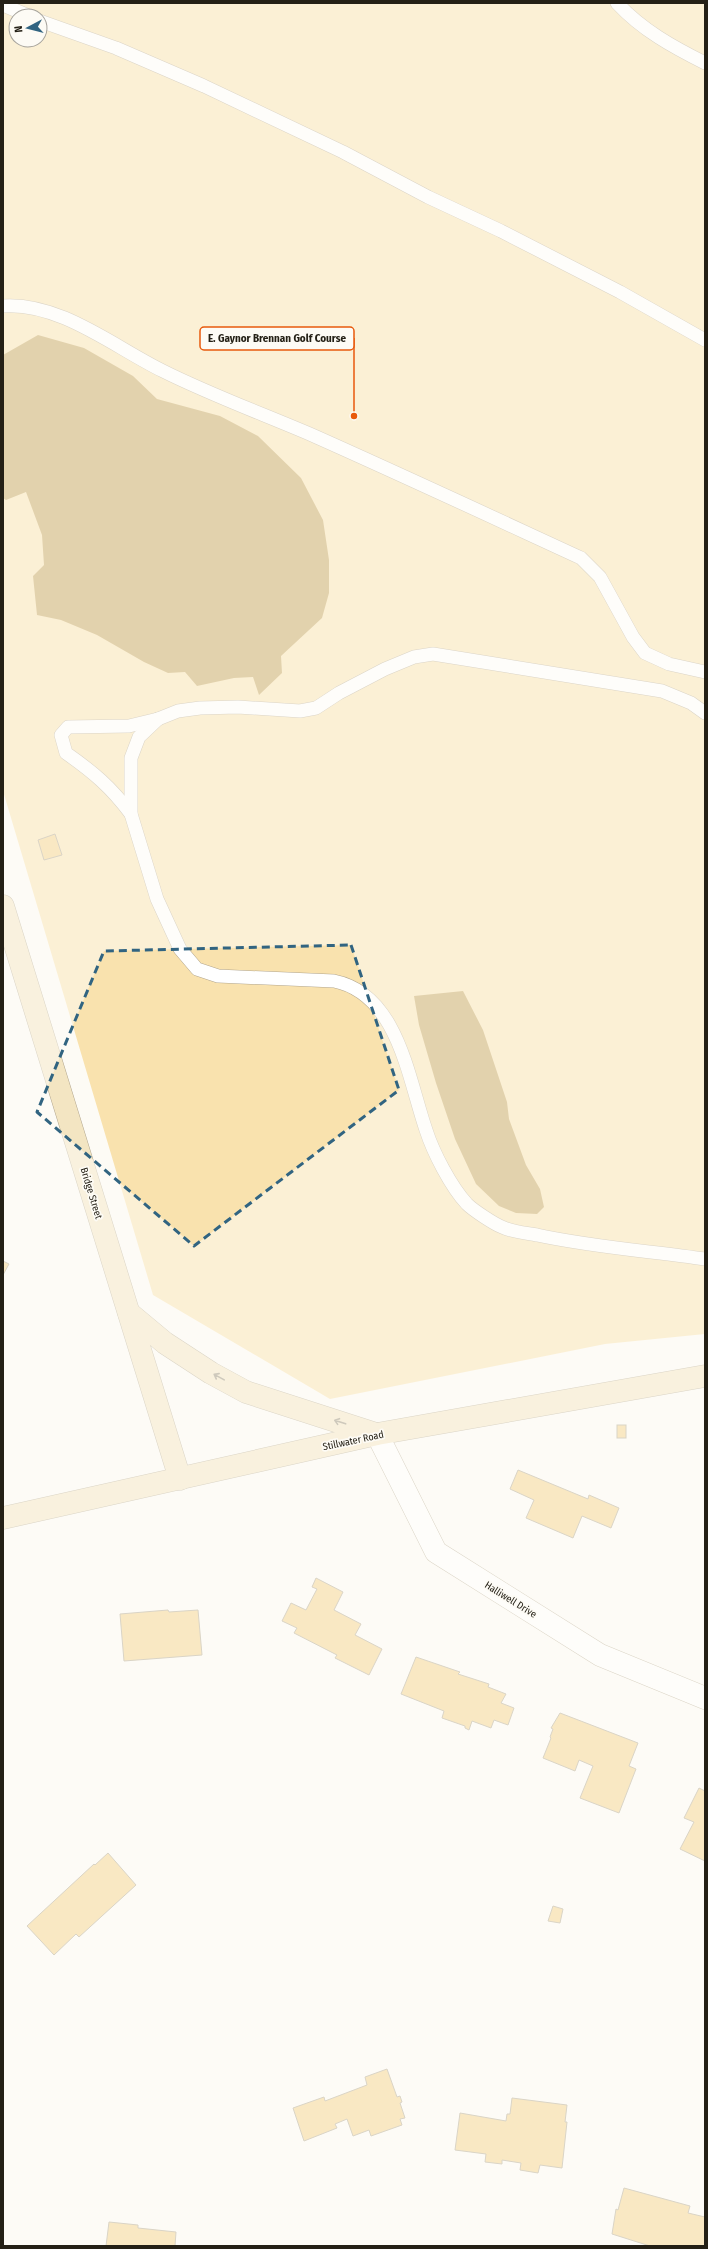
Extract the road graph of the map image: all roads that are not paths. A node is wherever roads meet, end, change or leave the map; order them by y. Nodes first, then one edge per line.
1 (617, 3) edge
2 (48, 24) edge
3 (705, 63) edge
4 (3, 306) edge
5 (705, 340) edge
6 (705, 672) edge
7 (705, 713) edge
8 (158, 719) junction
9 (131, 814) junction
10 (3, 906) edge
11 (705, 1259) edge
12 (129, 1313) junction
13 (705, 1376) edge
14 (377, 1434) junction
15 (180, 1479) junction
16 (3, 1518) edge
17 (705, 1698) edge

1 - 3 lane
2 - 5 lane
4 - 6 lane
7 - 8 lane
8 - 9 lane
8 - 9 lane
9 - 11 lane
10 - 12 main road, Bridge Street
14 -> 12 main road
12 - 15 main road, Bridge Street
13 - 14 main road, Stillwater Road
14 - 15 main road, Stillwater Road
14 - 17 street, Halliwell Drive
15 - 16 main road, Stillwater Road

